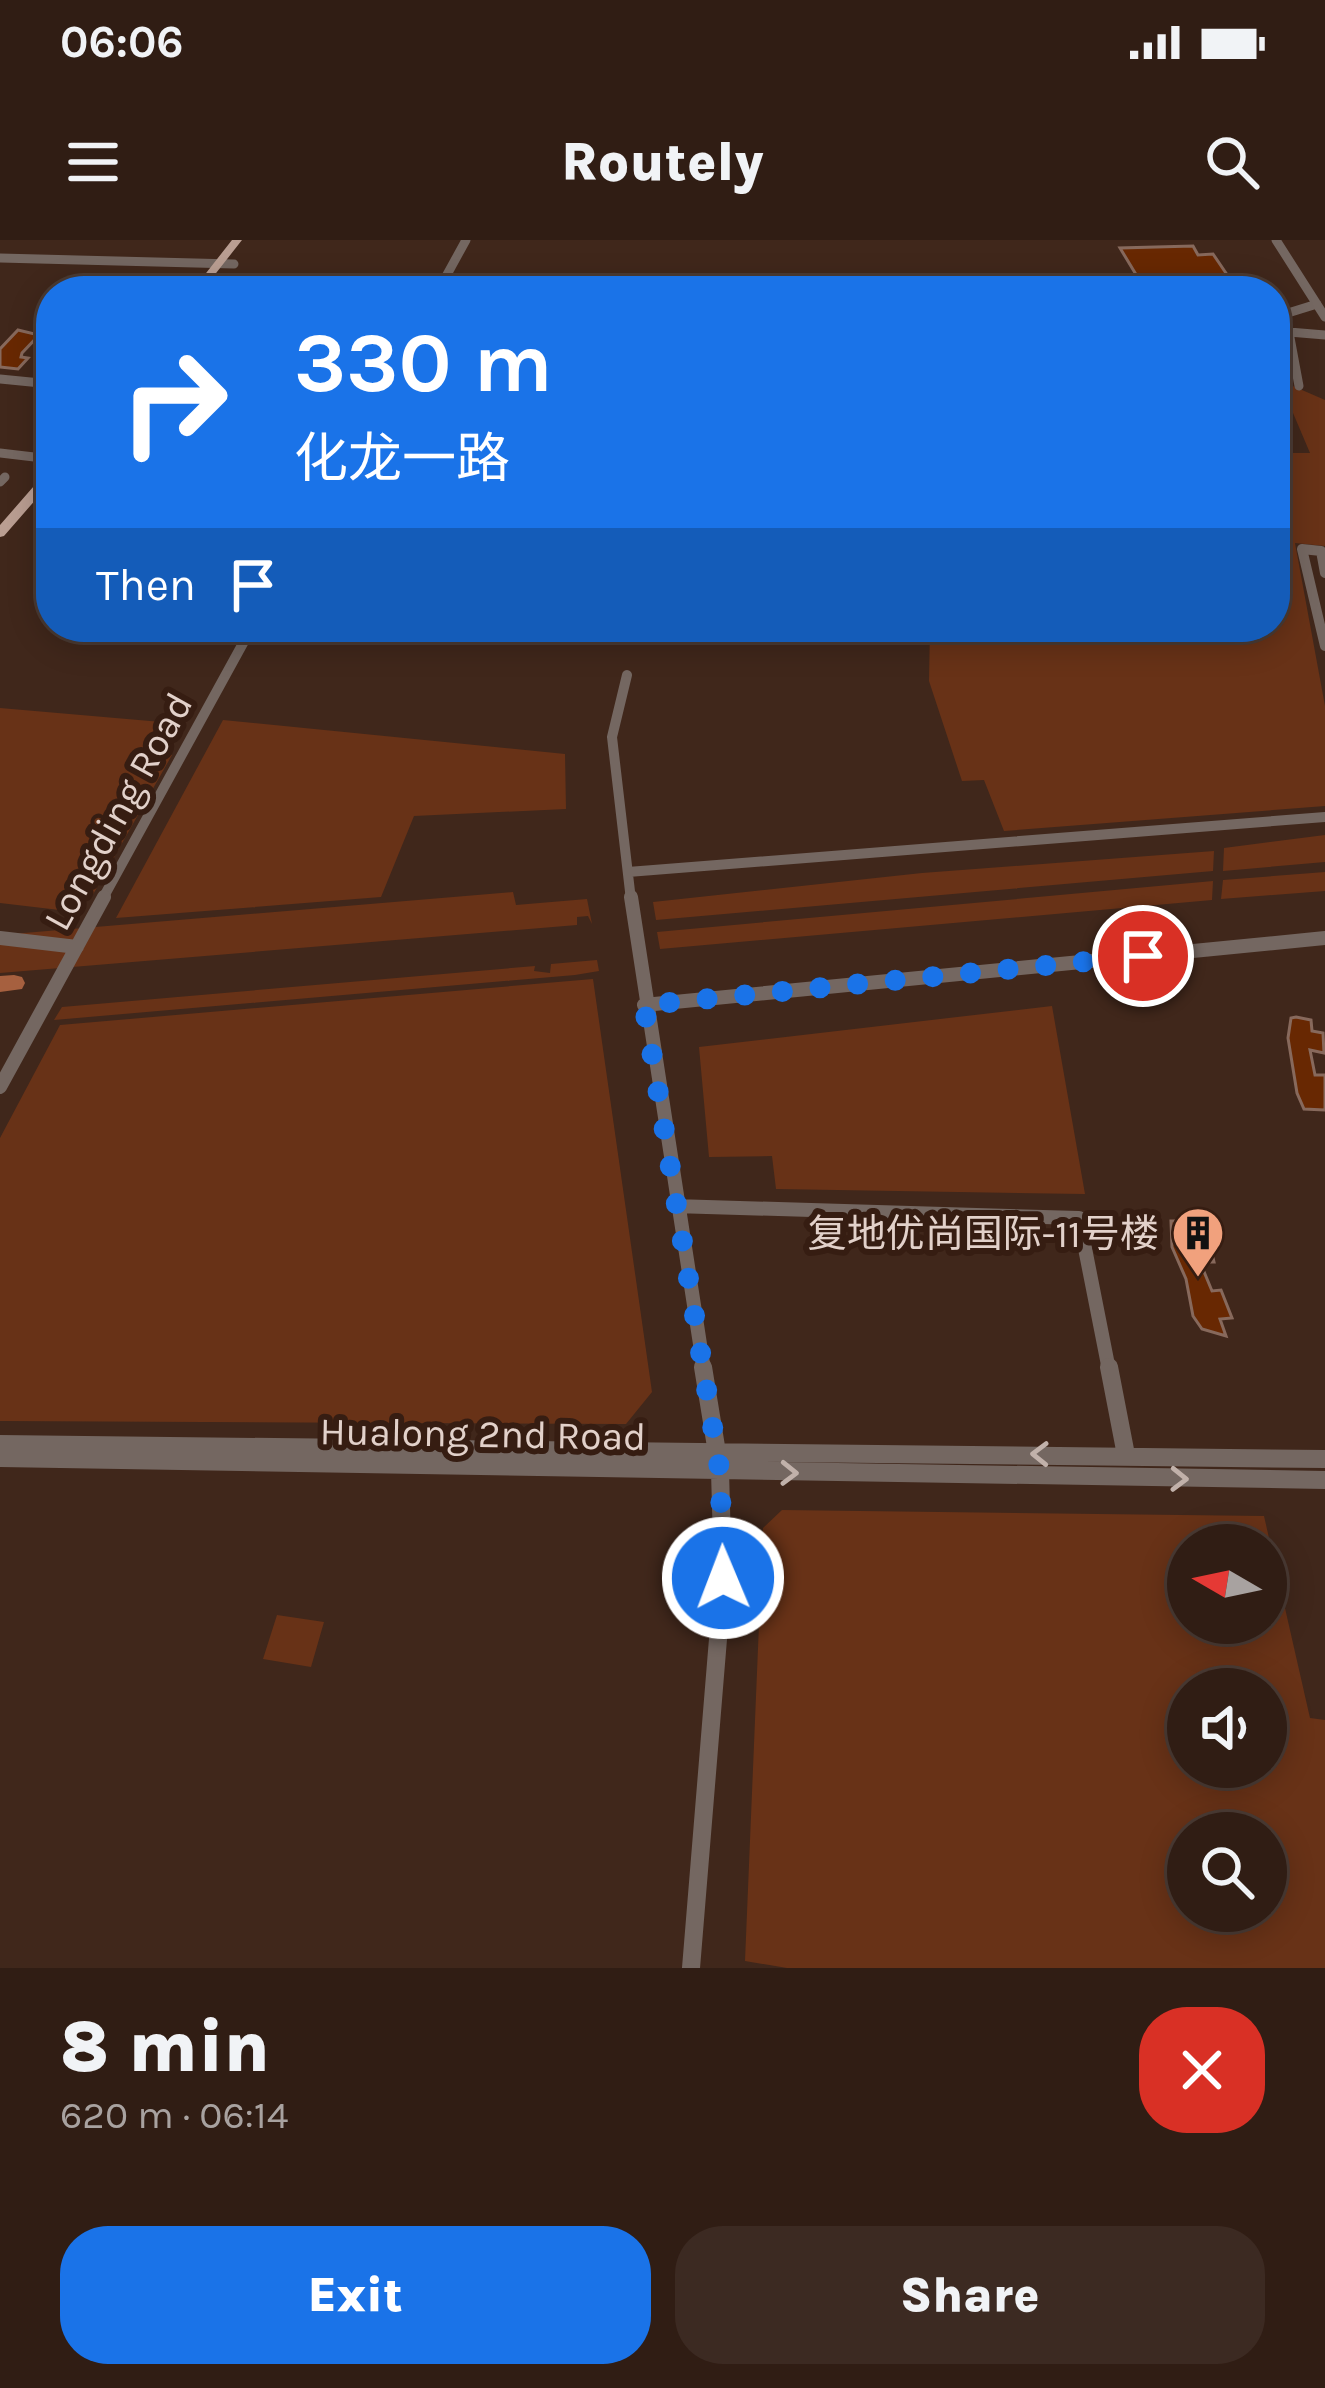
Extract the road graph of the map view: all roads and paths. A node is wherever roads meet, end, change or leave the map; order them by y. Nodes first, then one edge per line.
1 (237, 240) edge
2 (250, 240) edge
3 (466, 240) edge
4 (1276, 240) edge
5 (0, 260) edge
6 (224, 266) junction
7 (213, 276) edge
8 (220, 276) edge
9 (446, 276) edge
10 (1317, 304) junction
11 (1290, 314) edge
12 (1325, 317) edge
13 (1290, 332) edge
14 (1325, 335) edge
15 (1290, 337) edge
16 (0, 380) edge
17 (36, 383) edge
18 (1299, 386) dead end
19 (0, 453) edge
20 (36, 459) edge
21 (36, 478) edge
22 (36, 492) edge
23 (0, 520) edge
24 (0, 533) edge
25 (1325, 573) edge
26 (244, 642) edge
27 (1325, 646) edge
28 (627, 675) dead end
29 (1325, 817) edge
30 (628, 872) junction
31 (0, 938) edge
32 (1325, 938) edge
33 (77, 947) junction
34 (644, 1005) junction
35 (0, 1088) edge
36 (674, 1206) junction
37 (0, 1444) edge
38 (716, 1449) junction
39 (1126, 1455) junction
40 (0, 1458) edge
41 (1325, 1459) edge
42 (720, 1472) junction
43 (1325, 1480) edge
44 (691, 1968) edge

1 - 6 main road
2 - 6 main road
3 - 9 street
4 - 10 street
5 - 6 street
6 - 7 main road
6 - 8 main road
10 - 11 street
10 - 12 street
13 - 14 street
15 - 18 street
16 - 17 street
19 - 20 street
21 - 23 main road
22 - 24 main road
25 - 27 street
26 - 33 street, Longding Road
28 - 30 street
29 - 30 street
30 - 34 street
31 - 33 street
32 - 34 street
33 - 35 street, Longding Road
34 - 36 street
36 - 38 street
36 - 39 street
37 - 38 street, Hualong 2nd Road
39 -> 38 street, Hualong 2nd Road
38 - 42 street
39 - 41 street, Hualong 2nd Road
40 - 42 street, Hualong 2nd Road
42 -> 43 street, Hualong 2nd Road
42 - 44 street

